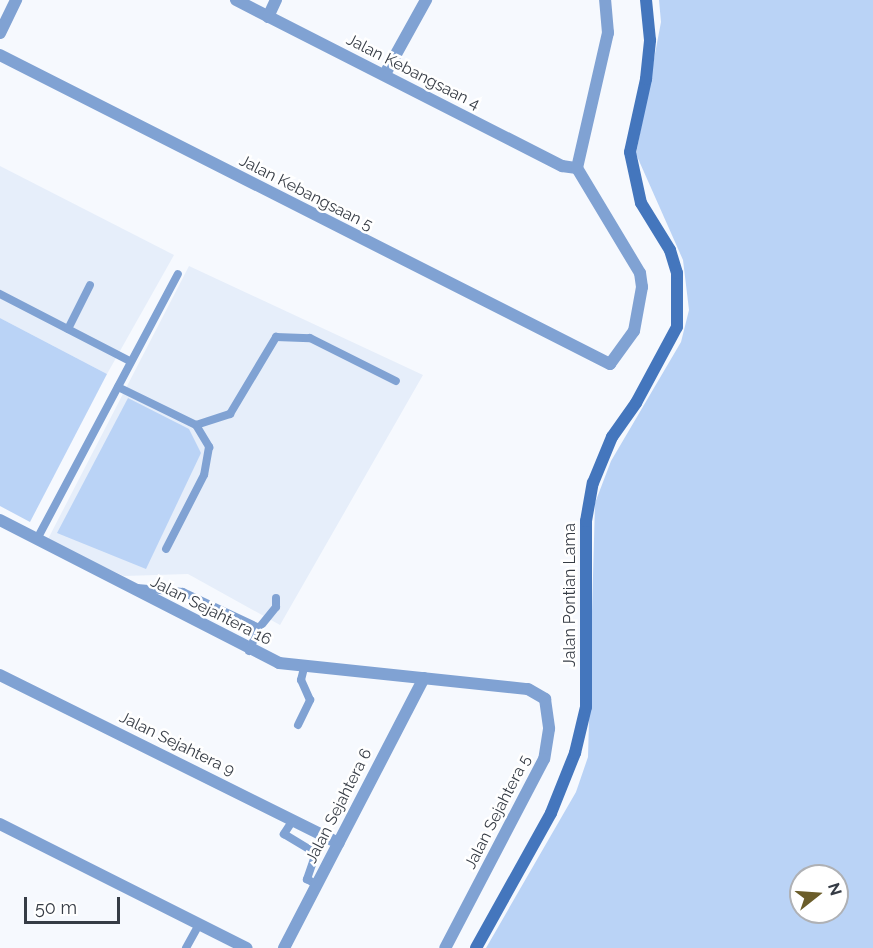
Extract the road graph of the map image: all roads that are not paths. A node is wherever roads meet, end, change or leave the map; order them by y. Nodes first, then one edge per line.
1 (16, 0) edge
2 (236, 0) edge
3 (276, 0) edge
4 (426, 0) edge
5 (605, 0) edge
6 (646, 0) edge
7 (268, 17) junction
8 (0, 33) edge
9 (0, 55) edge
10 (385, 74) junction
11 (577, 168) junction
12 (178, 274) dead end
13 (90, 285) dead end
14 (0, 294) edge
15 (68, 329) junction
16 (130, 360) junction
17 (396, 381) dead end
18 (117, 387) junction
19 (196, 425) junction
20 (0, 520) edge
21 (38, 539) junction
22 (166, 549) dead end
23 (129, 588) junction
24 (276, 598) dead end
25 (259, 628) junction
26 (249, 651) junction
27 (304, 668) junction
28 (0, 675) edge
29 (424, 678) junction
30 (298, 725) dead end
31 (293, 820) junction
32 (0, 824) edge
33 (339, 843) junction
34 (317, 885) junction
35 (199, 924) junction
36 (186, 948) edge
37 (247, 948) edge
38 (284, 948) edge
39 (445, 948) edge
40 (476, 948) edge

1 - 8 street
2 - 7 street, Jalan Kebangsaan 4
3 - 7 street
4 - 10 street
5 - 11 street
6 - 40 street, Jalan Pontian Lama
7 - 10 street, Jalan Kebangsaan 4
9 - 11 street, Jalan Kebangsaan 5
10 - 11 street, Jalan Kebangsaan 4
12 - 16 lane
13 - 15 lane
14 - 15 lane
15 - 16 lane
16 - 18 lane
17 - 19 lane
18 - 19 lane
18 - 21 lane
19 - 22 lane
20 - 21 street, Jalan Sejahtera 16
21 - 23 street, Jalan Sejahtera 16
23 - 25 lane
23 - 26 street, Jalan Sejahtera 16
24 - 25 lane
25 - 26 lane
26 - 27 street, Jalan Sejahtera 16
27 - 29 street, Jalan Sejahtera 16
27 - 30 lane
28 - 31 street, Jalan Sejahtera 9
29 - 33 street, Jalan Sejahtera 6
29 - 39 street, Jalan Sejahtera 5
31 - 33 street, Jalan Sejahtera 9
31 - 34 lane
32 - 35 street
33 - 34 street, Jalan Sejahtera 6
34 - 38 street, Jalan Sejahtera 6
35 - 36 lane
35 - 37 street

